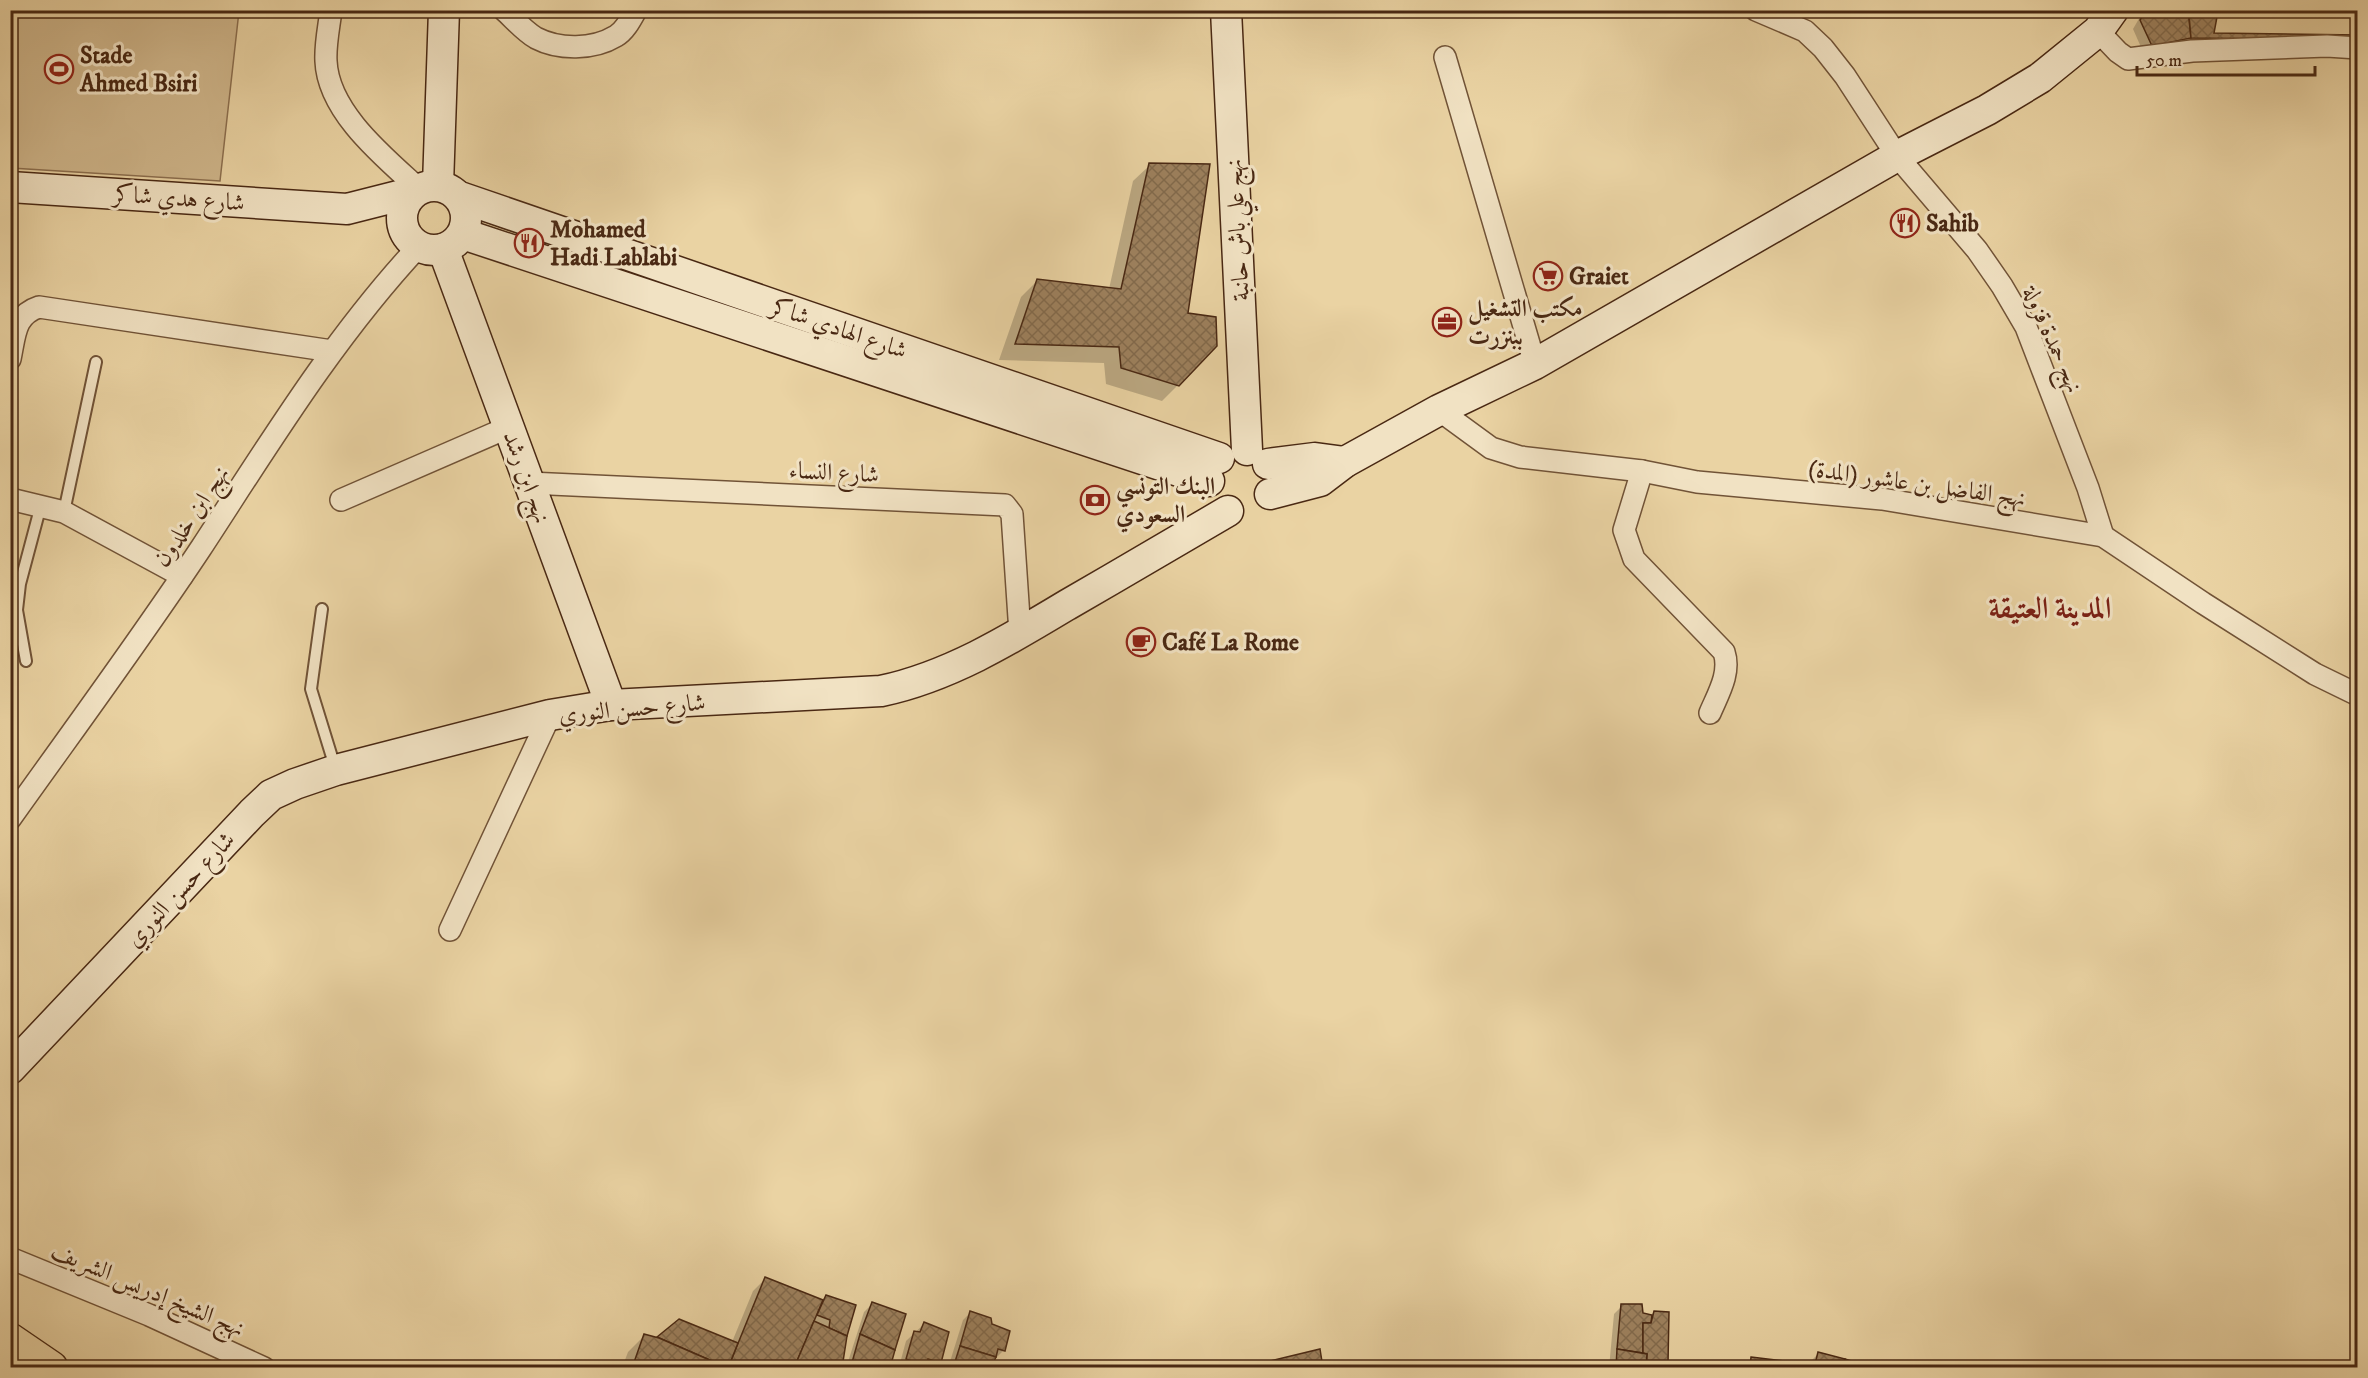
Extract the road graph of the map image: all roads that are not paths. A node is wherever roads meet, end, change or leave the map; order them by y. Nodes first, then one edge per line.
1 (331, 10) edge
2 (444, 10) edge
3 (504, 10) edge
4 (636, 10) edge
5 (1226, 10) edge
6 (1756, 10) edge
7 (2106, 21) edge
8 (2358, 48) edge
9 (1445, 57) dead end
10 (1897, 156) junction
11 (10, 187) edge
12 (433, 191) junction
13 (347, 208) junction
14 (433, 242) junction
15 (332, 351) junction
16 (10, 359) edge
17 (96, 362) dead end
18 (1535, 364) junction
19 (1439, 410) junction
20 (509, 427) junction
21 (1258, 457) junction
22 (1345, 462) junction
23 (1214, 470) junction
24 (1642, 471) junction
25 (530, 483) junction
26 (1270, 494) junction
27 (10, 499) edge
28 (341, 500) dead end
29 (41, 505) junction
30 (1228, 511) junction
31 (64, 512) junction
32 (2103, 536) junction
33 (182, 576) junction
34 (322, 609) dead end
35 (1020, 633) junction
36 (26, 662) dead end
37 (2358, 695) edge
38 (611, 705) junction
39 (1710, 713) dead end
40 (550, 715) junction
41 (336, 770) junction
42 (10, 819) edge
43 (450, 930) dead end
44 (10, 1069) edge
45 (10, 1258) edge
46 (10, 1340) edge
47 (51, 1368) edge
48 (264, 1368) edge

1 - 12 street
2 - 12 street
3 - 4 street
5 - 21 street, نهج علي باش حانبة
6 - 10 street, نهج حمدة قزولة
7 - 8 street
7 - 10 street
9 - 18 street
10 - 18 street
10 - 32 street, نهج حمدة قزولة
11 - 13 street, شارع هدي شاكر
12 - 13 street
12 - 14 street
12 - 14 street
12 - 23 street, شارع الهادي شاكر
13 - 14 street, شارع الهادي شاكر
14 - 15 street, نهج ابن خلدون
14 - 20 street, نهج ابن رشد
14 - 23 street, شارع الهادي شاكر
15 - 16 street
15 - 33 street, نهج ابن خلدون
17 - 31 lane
18 - 19 street
19 - 22 street
19 - 24 street, نهج الفاضل بن عاشور (المدة)
20 - 25 street, نهج ابن رشد
20 - 28 street
21 - 22 street
21 - 23 street
21 - 26 street
22 - 26 street
23 - 30 street
24 - 32 street, نهج الفاضل بن عاشور (المدة)
24 - 39 street
25 - 35 street, شارع النساء
25 - 38 street, نهج ابن رشد
26 - 30 street
27 - 29 street
29 - 31 street
29 - 36 lane
30 - 35 street, شارع حسن النوري
31 - 33 street
32 - 37 street, نهج الفاضل بن عاشور (المدة)
33 - 42 street, نهج ابن خلدون
34 - 41 lane
35 - 38 street, شارع حسن النوري
38 - 40 street, شارع حسن النوري
40 - 41 street, شارع حسن النوري
40 - 43 street
41 - 44 street, شارع حسن النوري
45 - 48 street, نهج الشيخ إدريس الشريف
46 - 47 main road

